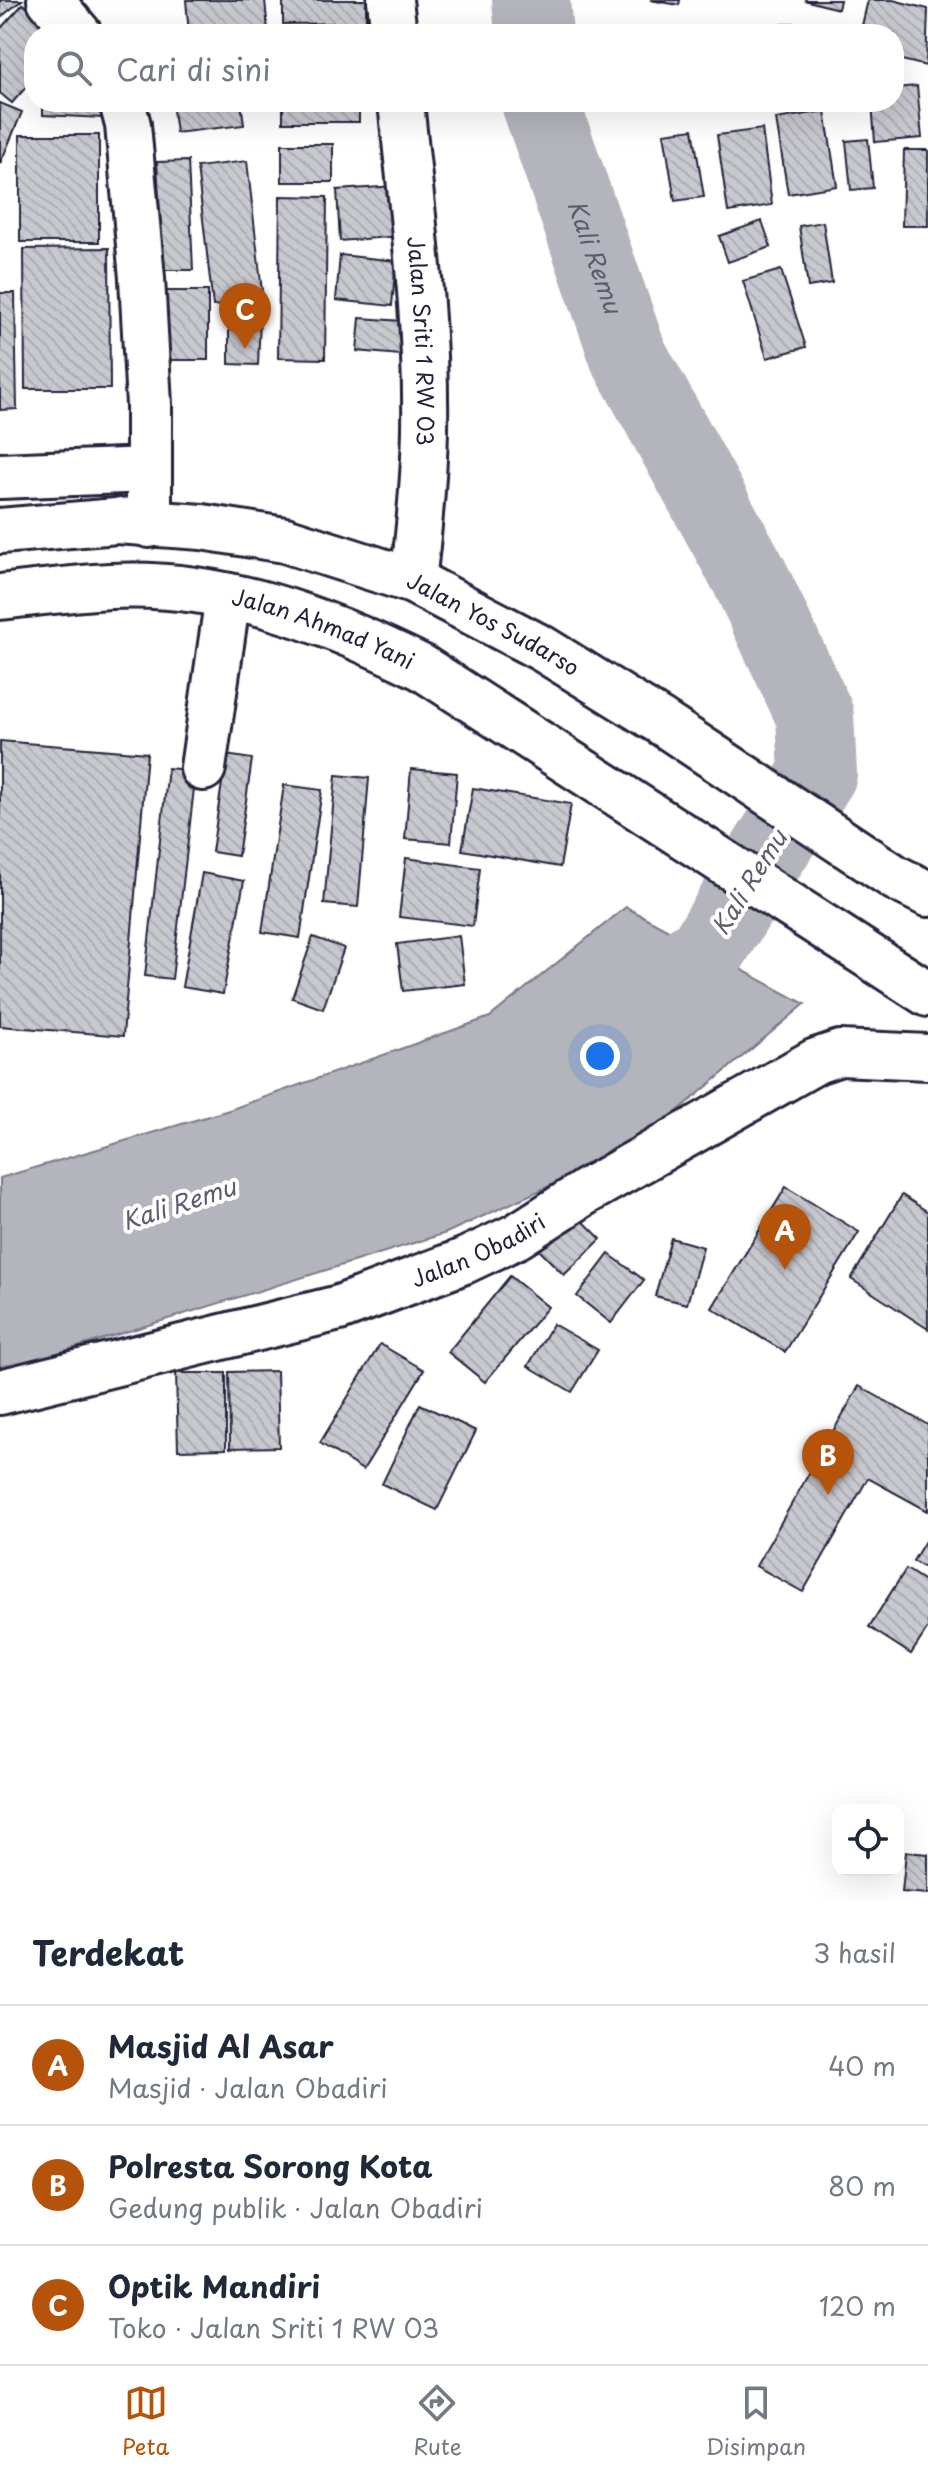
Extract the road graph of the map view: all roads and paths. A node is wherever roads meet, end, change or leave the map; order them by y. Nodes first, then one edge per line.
1 (50, 0) edge
2 (390, 0) edge
3 (70, 24) edge
4 (393, 24) edge
5 (125, 112) edge
6 (402, 112) edge
7 (148, 470) junction
8 (0, 476) edge
9 (133, 523) junction
10 (0, 531) edge
11 (413, 581) junction
12 (112, 586) junction
13 (228, 596) junction
14 (0, 597) edge
15 (203, 768) dead end
16 (912, 886) edge
17 (928, 994) edge
18 (928, 1057) edge
19 (0, 1392) edge

1 - 3 main road
2 - 4 main road
5 - 7 main road
6 - 11 main road, Jalan Sriti 1 RW 03
7 - 8 main road
7 - 9 main road
9 - 10 main road, Jalan Yos Sudarso
9 - 11 main road, Jalan Yos Sudarso
9 - 12 main road
11 - 16 main road, Jalan Yos Sudarso
12 - 13 main road, Jalan Ahmad Yani
12 - 14 main road, Jalan Ahmad Yani
13 - 15 main road
13 - 17 main road, Jalan Ahmad Yani
18 - 19 main road, Jalan Obadiri

